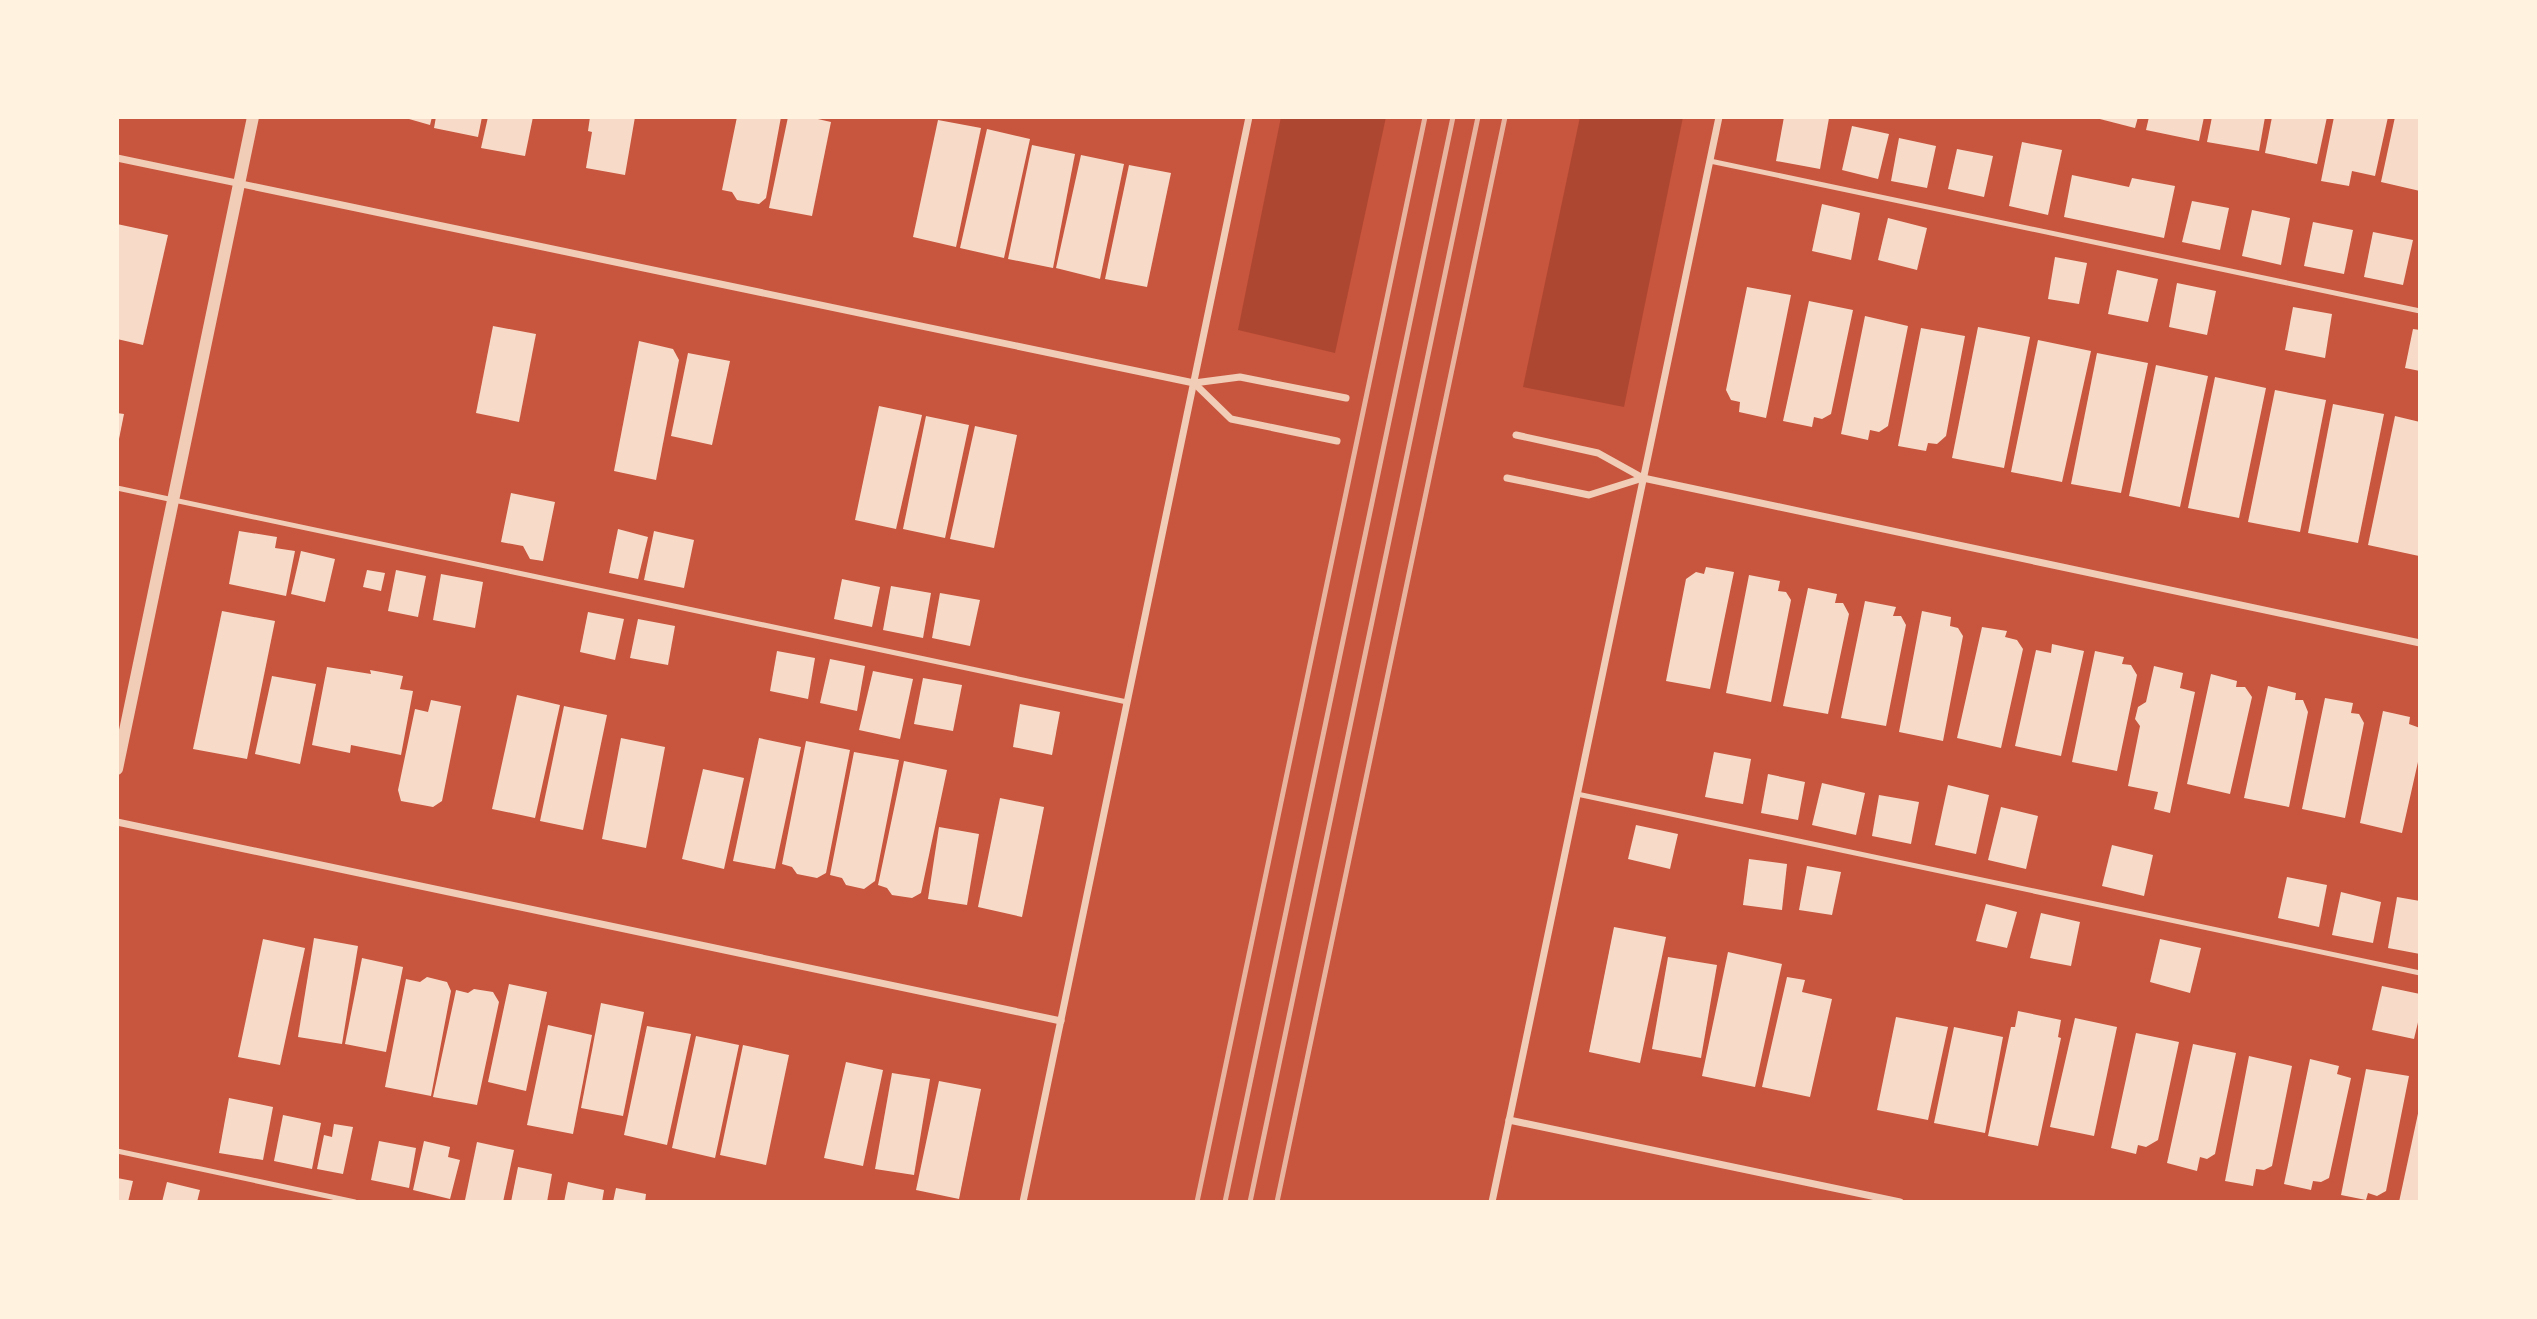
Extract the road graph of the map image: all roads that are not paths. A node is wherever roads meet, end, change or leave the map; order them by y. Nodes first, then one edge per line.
1 (253, 117) edge
2 (1249, 117) edge
3 (1719, 117) edge
4 (117, 158) edge
5 (1710, 161) junction
6 (240, 184) junction
7 (2420, 311) edge
8 (1194, 383) junction
9 (1346, 398) dead end
10 (1516, 436) dead end
11 (1337, 441) dead end
12 (1507, 478) dead end
13 (1643, 478) junction
14 (117, 488) edge
15 (173, 500) junction
16 (2420, 643) edge
17 (1127, 702) junction
18 (117, 769) edge
19 (1577, 794) junction
20 (117, 822) edge
21 (2420, 973) edge
22 (1061, 1021) junction
23 (1509, 1120) junction
24 (117, 1151) edge
25 (355, 1202) edge
26 (1023, 1202) edge
27 (1492, 1202) edge
28 (1900, 1202) edge

1 - 6 street
2 - 8 street
3 - 5 street
4 - 6 street
5 - 7 lane
5 - 13 street
6 - 8 street
6 - 15 street
8 - 9 street
8 - 11 street
8 - 17 street
10 - 13 street
12 - 13 street
13 - 16 street
13 - 19 street
14 - 15 lane
15 - 17 lane
15 - 18 street
17 - 22 street
19 - 21 lane
19 - 23 street
20 - 22 street
22 - 26 street
23 - 27 street
23 - 28 street
24 - 25 lane

